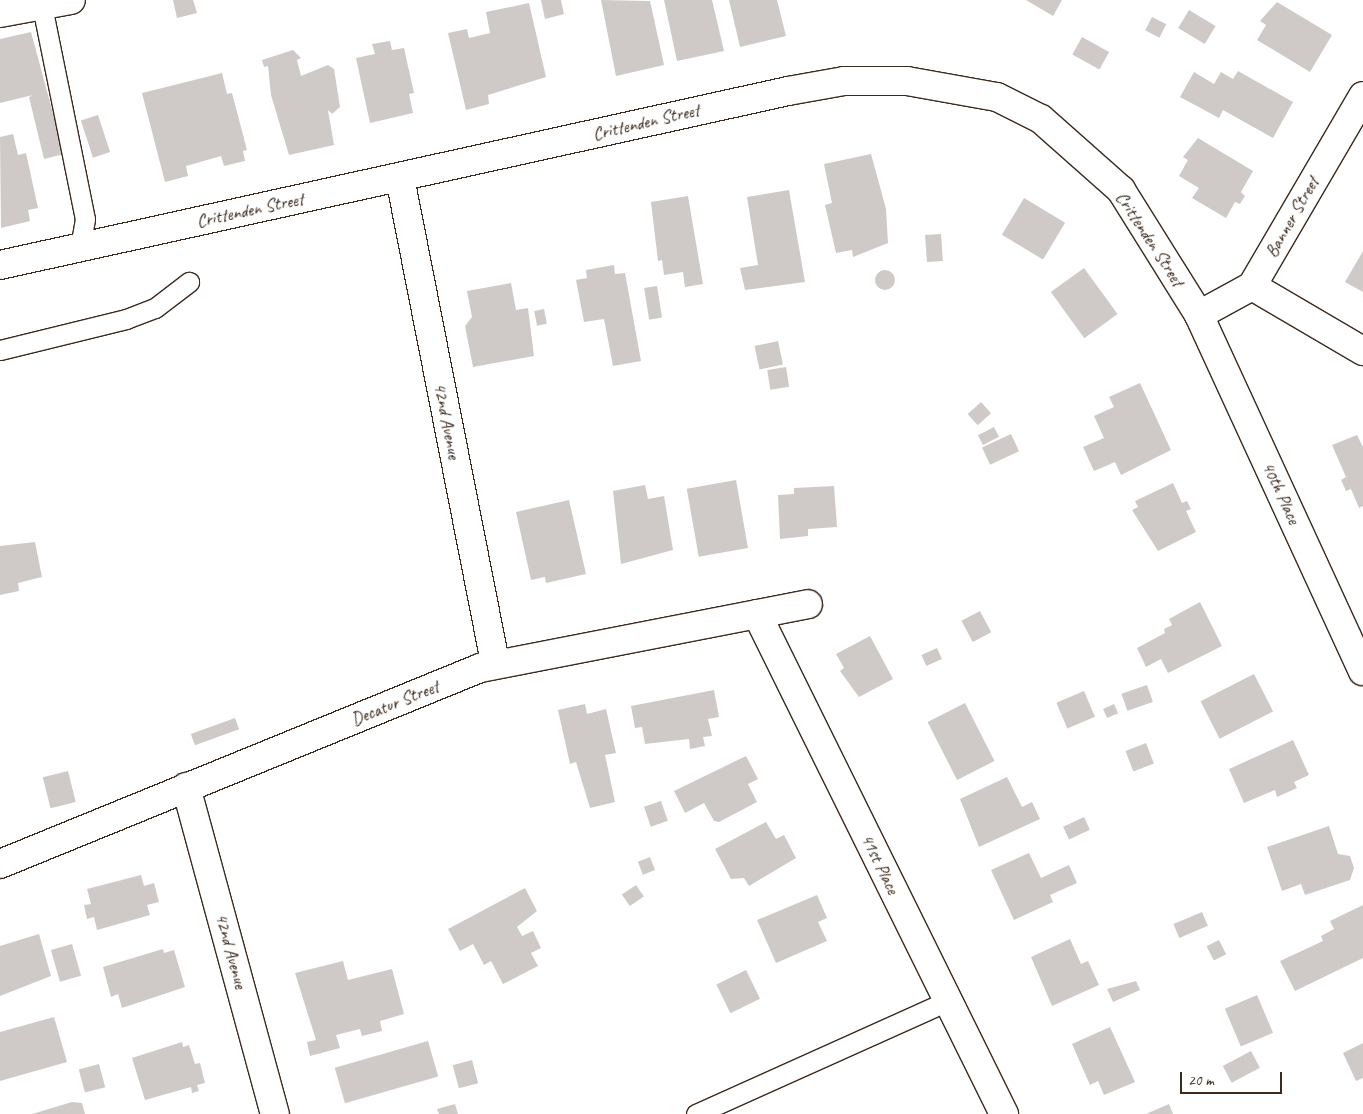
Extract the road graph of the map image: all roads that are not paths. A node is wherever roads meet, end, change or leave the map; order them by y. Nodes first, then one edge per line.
1 (71, 0) edge
2 (42, 6) junction
3 (0, 13) edge
4 (1363, 96) edge
5 (400, 178) junction
6 (80, 247) junction
7 (0, 265) edge
8 (189, 282) dead end
9 (1252, 286) junction
10 (1199, 315) junction
11 (0, 350) edge
12 (1363, 351) edge
13 (808, 604) dead end
14 (757, 614) junction
15 (495, 664) junction
16 (1363, 671) edge
17 (186, 788) junction
18 (0, 864) edge
19 (947, 1001) junction
20 (275, 1114) edge
21 (696, 1114) edge
22 (1004, 1114) edge

1 - 2 street
2 - 3 street
2 - 6 lane
4 - 9 street, Banner Street
5 - 6 street, Crittenden Street
5 - 10 street, Crittenden Street
5 - 15 street, 42nd Avenue
6 - 7 street, Crittenden Street
8 - 11 lane
9 - 10 street
9 - 12 street
10 - 16 street, 40th Place
13 - 14 street, Decatur Street
14 - 15 street, Decatur Street
14 - 19 street, 41st Place
15 - 17 street, Decatur Street
17 - 18 street, Decatur Street
17 - 20 street, 42nd Avenue
19 - 21 lane
19 - 22 street, 41st Place

